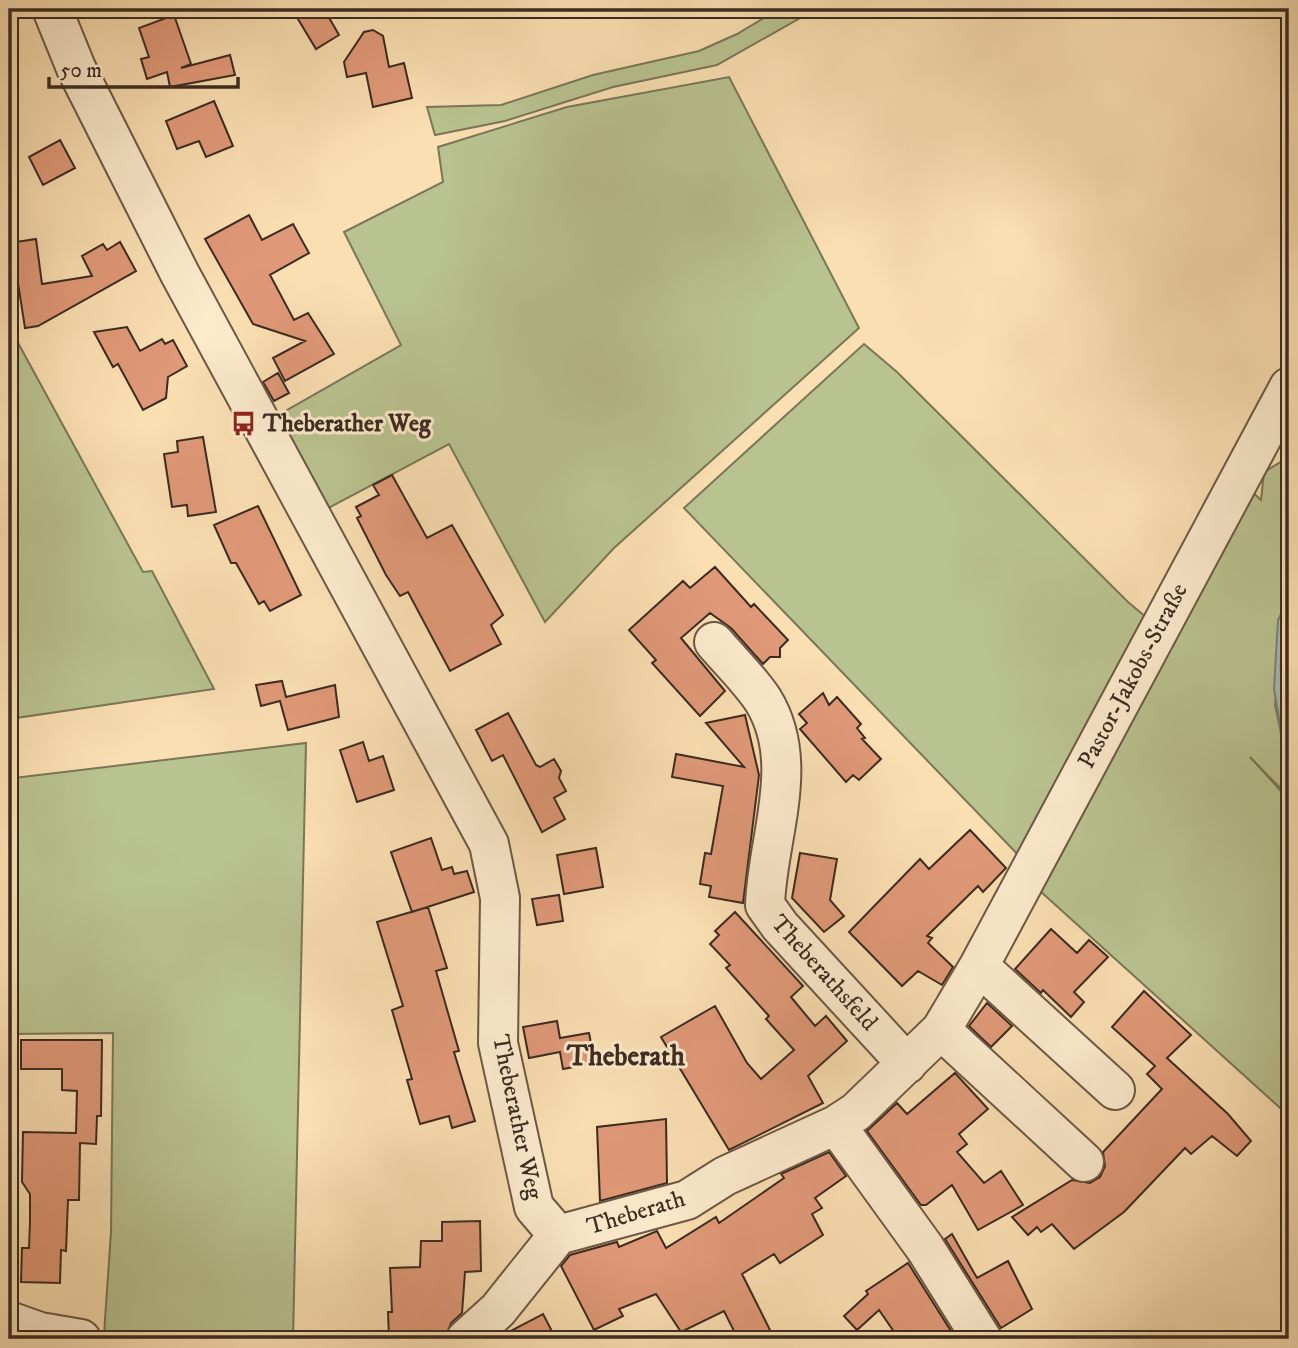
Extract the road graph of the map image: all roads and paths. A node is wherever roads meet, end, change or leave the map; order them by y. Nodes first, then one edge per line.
1 (52, 9) edge
2 (1289, 387) edge
3 (714, 642) dead end
4 (979, 966) junction
5 (942, 1030) junction
6 (907, 1064) junction
7 (1115, 1090) dead end
8 (836, 1125) junction
9 (1084, 1162) dead end
10 (558, 1235) junction
11 (9, 1321) edge
12 (81, 1339) edge
13 (466, 1339) edge
14 (982, 1339) edge

1 - 10 street, Theberather Weg
2 - 4 street, Pastor-Jakobs-Straße
3 - 6 street, Theberathsfeld
4 - 5 street, Pastor-Jakobs-Straße
4 - 7 street
5 - 6 street, Pastor-Jakobs-Straße
5 - 9 street
6 - 8 street, Pastor-Jakobs-Straße
8 - 10 street, Theberath
8 - 14 street
10 - 13 street, Theberath
11 - 12 street

